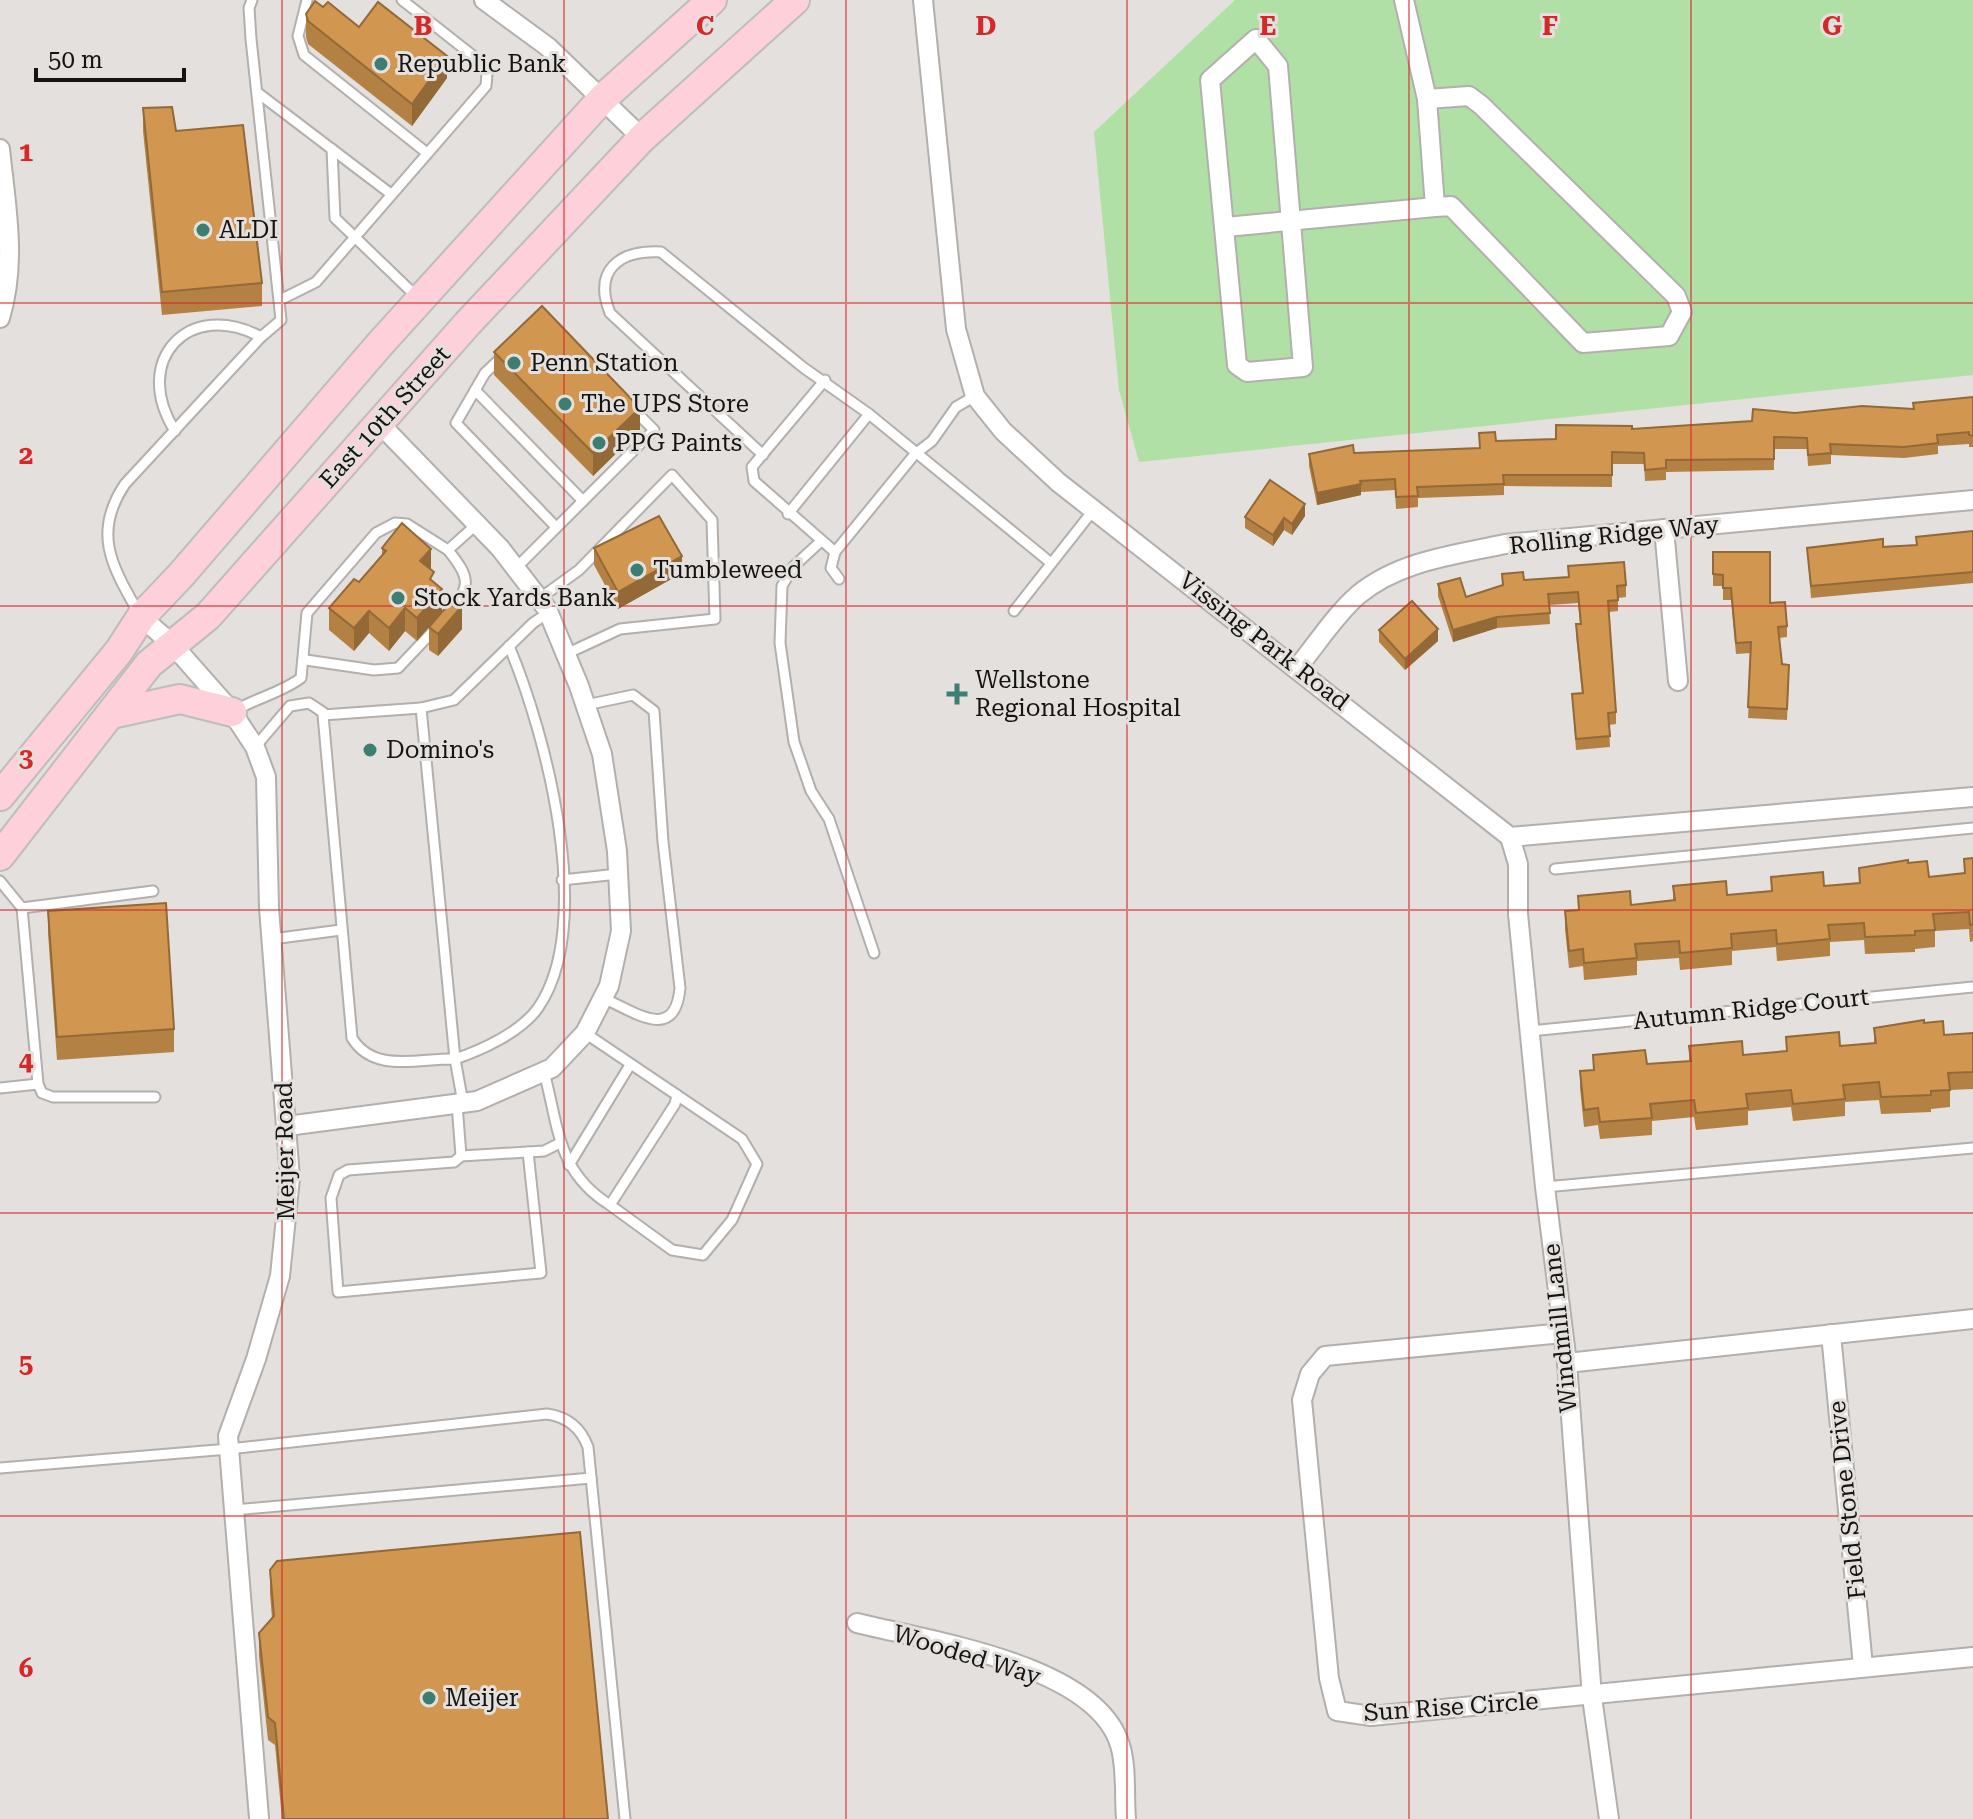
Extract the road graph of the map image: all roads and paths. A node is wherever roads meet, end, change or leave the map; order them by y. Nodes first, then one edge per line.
1 (252, 0) edge
2 (307, 0) edge
3 (402, 0) edge
4 (484, 0) edge
5 (712, 0) edge
6 (795, 0) edge
7 (923, 0) edge
8 (1404, 0) edge
9 (258, 93) junction
10 (602, 99) junction
11 (1427, 99) junction
12 (642, 138) junction
13 (0, 149) edge
14 (332, 149) junction
15 (427, 153) junction
16 (391, 194) junction
17 (1435, 207) junction
18 (1291, 220) junction
19 (1226, 227) junction
20 (354, 240) junction
21 (280, 300) junction
22 (420, 301) junction
23 (0, 318) edge
24 (261, 337) junction
25 (508, 351) edge
26 (825, 380) junction
27 (475, 390) junction
28 (975, 396) junction
29 (620, 397) edge
30 (869, 414) junction
31 (379, 423) junction
32 (175, 431) junction
33 (915, 454) junction
34 (763, 455) junction
35 (1973, 500) edge
36 (583, 501) junction
37 (1095, 508) junction
38 (788, 514) junction
39 (477, 524) junction
40 (556, 527) junction
41 (1664, 529) junction
42 (820, 542) junction
43 (448, 550) junction
44 (835, 552) junction
45 (1051, 563) junction
46 (516, 568) junction
47 (839, 579) dead end
48 (544, 606) junction
49 (1014, 611) dead end
50 (141, 617) junction
51 (172, 644) junction
52 (509, 646) junction
53 (566, 654) junction
54 (306, 660) junction
55 (1297, 668) junction
56 (301, 678) junction
57 (1678, 681) dead end
58 (301, 703) junction
59 (586, 705) junction
60 (421, 708) junction
61 (232, 712) junction
62 (324, 713) junction
63 (111, 714) junction
64 (255, 747) junction
65 (0, 796) edge
66 (1973, 797) edge
67 (1973, 828) edge
68 (1510, 837) junction
69 (0, 856) edge
70 (1555, 869) dead end
71 (618, 874) junction
72 (562, 880) junction
73 (0, 881) edge
74 (153, 891) dead end
75 (22, 908) junction
76 (341, 930) junction
77 (272, 939) junction
78 (874, 953) dead end
79 (1973, 987) edge
80 (603, 998) junction
81 (1530, 1031) junction
82 (585, 1033) junction
83 (455, 1059) junction
84 (630, 1065) junction
85 (544, 1072) junction
86 (38, 1084) junction
87 (0, 1088) edge
88 (677, 1095) junction
89 (155, 1097) dead end
90 (460, 1103) junction
91 (287, 1126) junction
92 (560, 1143) junction
93 (1973, 1148) edge
94 (528, 1152) junction
95 (461, 1156) junction
96 (569, 1165) junction
97 (1545, 1187) junction
98 (610, 1205) junction
99 (1973, 1319) edge
100 (1563, 1333) junction
101 (1831, 1334) junction
102 (1567, 1363) junction
103 (229, 1449) junction
104 (0, 1468) edge
105 (591, 1478) junction
106 (234, 1510) junction
107 (857, 1623) dead end
108 (1973, 1657) edge
109 (1863, 1666) junction
110 (1592, 1697) junction
111 (259, 1818) edge
112 (625, 1819) edge
113 (1126, 1819) edge
114 (1609, 1819) edge

1 - 9 lane
2 - 15 lane
3 - 15 lane
4 - 10 street
5 - 10 main road
6 - 12 main road, East 10th Street
7 - 28 street, Vissing Park Road
8 - 11 street
9 - 14 lane
9 - 21 lane
10 - 12 street
10 - 22 main road
11 - 17 street
11 - 17 street
12 - 31 main road, East 10th Street
13 - 23 street
14 - 16 lane
14 - 20 lane
15 - 16 lane
16 - 20 lane
17 - 18 street
18 - 19 street
18 - 19 street
18 - 19 street
20 - 21 lane
20 - 22 lane
21 - 24 lane
22 - 50 main road
24 - 32 lane
24 - 32 lane
25 - 27 lane
26 - 30 lane
26 - 34 lane
26 - 34 lane
27 - 36 lane
27 - 40 lane
28 - 33 lane
28 - 37 street, Vissing Park Road
29 - 36 lane
30 - 33 lane
30 - 38 lane
31 - 39 street
31 - 51 main road, East 10th Street
32 - 50 lane
33 - 44 lane
33 - 45 lane
34 - 38 lane
35 - 41 street, Rolling Ridge Way
36 - 40 lane
37 - 45 lane
37 - 55 street, Vissing Park Road
38 - 42 lane
39 - 43 lane
39 - 46 street
40 - 46 lane
41 - 55 street, Rolling Ridge Way
41 - 57 street
42 - 44 lane
42 - 78 lane
43 - 54 lane
43 - 54 lane
44 - 47 lane
45 - 49 lane
46 - 48 street
48 - 52 lane
48 - 53 street
48 - 53 lane
50 - 51 street, Meijer Road
50 - 65 main road
51 - 61 street, Meijer Road
51 - 63 main road, East 10th Street
52 - 60 lane
52 - 72 lane
53 - 59 street
54 - 56 lane
55 - 68 street, Vissing Park Road
56 - 58 lane
56 - 61 lane
58 - 62 lane
58 - 64 lane
59 - 71 street
59 - 80 lane
60 - 62 lane
60 - 83 lane
61 - 63 main road
61 - 64 street, Meijer Road
62 - 76 lane
63 - 69 main road, East 10th Street
64 - 77 street, Meijer Road
66 - 68 street
67 - 70 lane
68 - 81 street, Windmill Lane
71 - 72 lane
71 - 80 street
72 - 83 lane
73 - 75 lane
74 - 75 lane
75 - 86 lane
76 - 77 lane
76 - 83 lane
77 - 91 street, Meijer Road
79 - 81 lane, Autumn Ridge Court
80 - 82 street
81 - 97 street, Windmill Lane
82 - 84 lane
82 - 85 street
83 - 90 lane
84 - 88 lane
84 - 96 lane
85 - 90 street
85 - 92 lane
86 - 87 lane
86 - 89 lane
88 - 98 lane
88 - 98 lane
90 - 91 street
90 - 95 lane
91 - 103 street, Meijer Road
92 - 94 lane
92 - 96 lane
93 - 97 lane
94 - 95 lane
94 - 95 lane
96 - 98 lane
97 - 100 street, Windmill Lane
99 - 101 street
100 - 102 street, Windmill Lane
100 - 110 street, Sun Rise Circle
101 - 102 street
101 - 109 street, Field Stone Drive
102 - 110 street, Windmill Lane
103 - 104 lane
103 - 105 lane
103 - 106 street, Meijer Road
105 - 106 lane
105 - 112 lane
106 - 111 street, Meijer Road
107 - 113 street, Wooded Way
108 - 109 street, Sun Rise Circle
109 - 110 street, Sun Rise Circle
110 - 114 street, Windmill Lane

